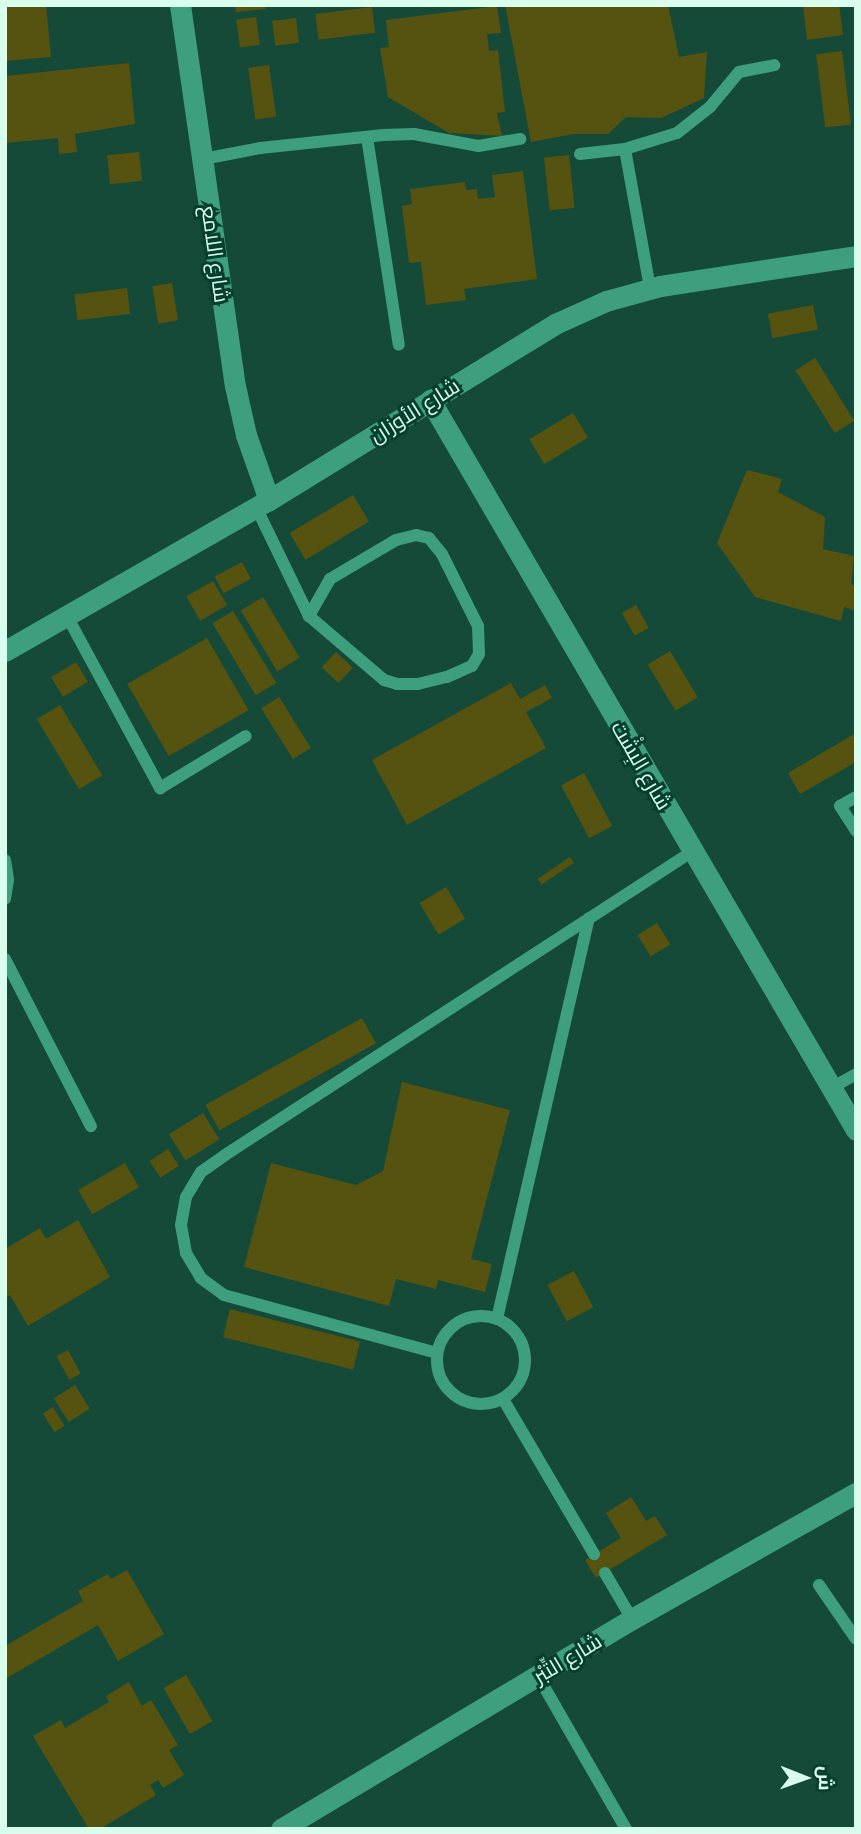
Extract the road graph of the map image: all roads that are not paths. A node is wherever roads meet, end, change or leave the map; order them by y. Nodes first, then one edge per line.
1 (180, 5) edge
2 (774, 65) dead end
3 (367, 136) junction
4 (520, 139) dead end
5 (625, 149) junction
6 (580, 154) dead end
7 (202, 159) junction
8 (856, 256) edge
9 (650, 288) junction
10 (399, 345) dead end
11 (430, 400) junction
12 (263, 503) junction
13 (67, 616) junction
14 (309, 616) junction
15 (5, 651) edge
16 (246, 736) dead end
17 (856, 797) edge
18 (856, 831) edge
19 (693, 851) junction
20 (5, 860) edge
21 (5, 900) edge
22 (589, 918) junction
23 (5, 959) edge
24 (856, 1074) edge
25 (831, 1088) junction
26 (91, 1126) dead end
27 (856, 1130) edge
28 (498, 1319) junction
29 (437, 1353) junction
30 (503, 1399) junction
31 (856, 1493) edge
32 (594, 1554) dead end
33 (605, 1573) dead end
34 (819, 1585) dead end
35 (632, 1619) junction
36 (856, 1639) edge
37 (538, 1676) junction
38 (281, 1829) edge
39 (626, 1829) edge

1 - 7 street, شارع اللامع
2 - 5 lane
3 - 4 lane
3 - 7 lane
3 - 10 lane
5 - 6 lane
5 - 9 lane
7 - 12 street, شارع اللامع
8 - 9 street, شارع الأوزان
9 - 11 street, شارع الأوزان
11 - 12 street, شارع الأوزان
11 - 19 street, شارع البِشْت
12 - 13 street, شارع الأوزان
12 - 14 lane
13 - 15 street, شارع الأوزان
13 - 16 lane
14 - 14 lane
17 - 18 lane
19 - 22 lane
19 - 25 street, شارع البِشْت
20 - 21 lane
22 - 28 lane
22 - 29 lane
23 - 26 lane
24 - 25 lane
25 - 27 street, شارع البِشْت
28 - 29 lane
28 - 30 lane
29 - 30 lane
30 - 32 lane
31 - 35 street, شارع التِّبْر
33 - 35 lane
34 - 36 lane
35 - 37 street, شارع التِّبْر
37 - 38 street, شارع التِّبْر
37 - 39 lane

